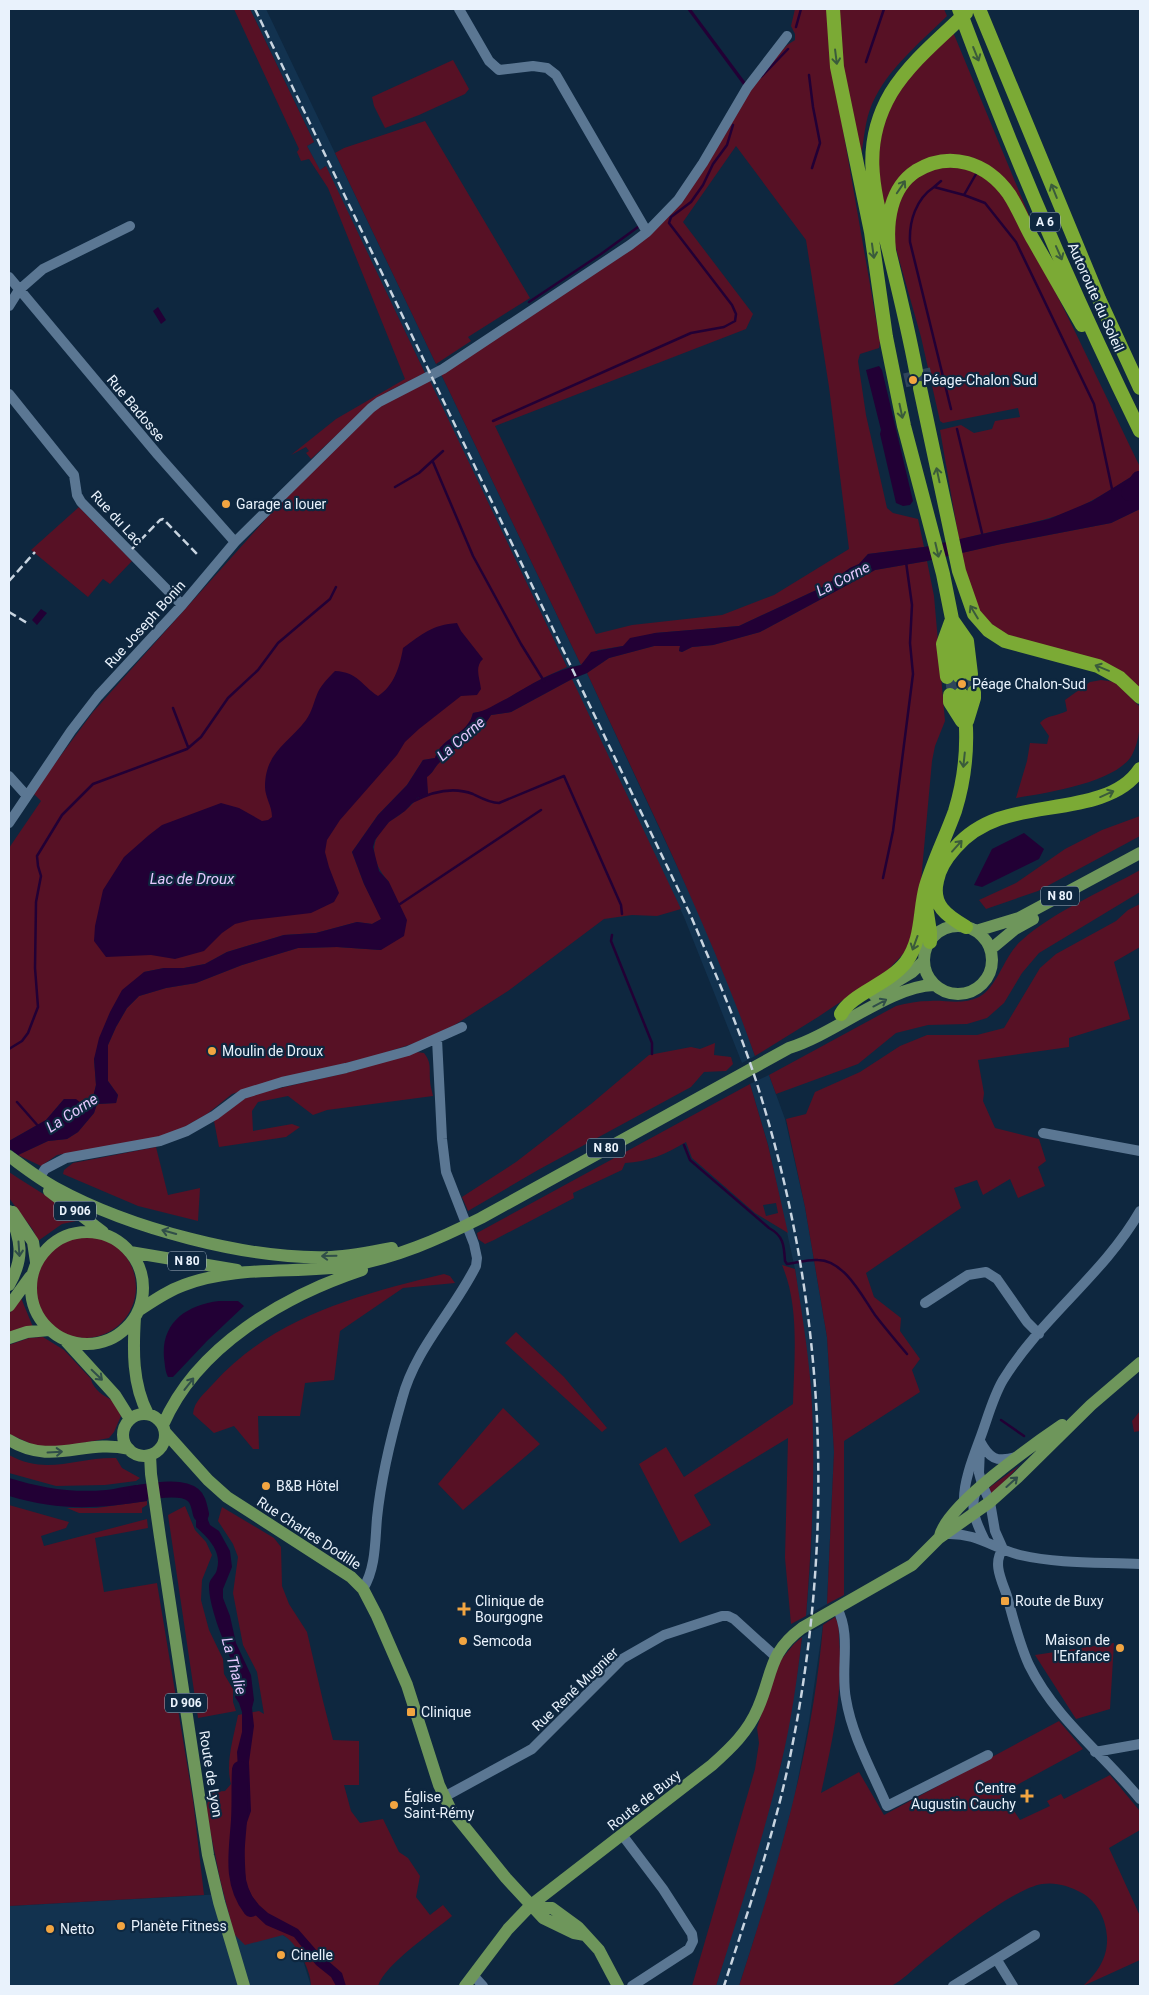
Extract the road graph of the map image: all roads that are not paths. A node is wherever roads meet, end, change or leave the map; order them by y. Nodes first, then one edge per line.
1 (459, 9) edge
2 (833, 9) edge
3 (958, 9) edge
4 (962, 9) edge
5 (970, 9) edge
6 (979, 9) edge
7 (787, 36) dead end
8 (938, 36) junction
9 (130, 226) dead end
10 (646, 232) junction
11 (871, 232) junction
12 (889, 250) junction
13 (9, 277) edge
14 (19, 290) junction
15 (9, 306) edge
16 (917, 371) tunnel mouth
17 (920, 388) tunnel mouth
18 (1140, 388) edge
19 (9, 394) edge
20 (1126, 402) junction
21 (1140, 431) edge
22 (235, 542) junction
23 (182, 605) junction
24 (959, 676) tunnel mouth
25 (961, 694) tunnel mouth
26 (1140, 697) edge
27 (1140, 769) edge
28 (9, 776) edge
29 (27, 796) junction
30 (9, 823) edge
31 (1140, 853) edge
32 (1140, 860) edge
33 (924, 895) junction
34 (971, 929) junction
35 (930, 942) junction
36 (991, 949) junction
37 (924, 961) junction
38 (934, 985) junction
39 (841, 1014) junction
40 (462, 1027) dead end
41 (437, 1039) junction
42 (789, 1048) junction
43 (1043, 1133) dead end
44 (1140, 1151) edge
45 (11, 1161) edge
46 (39, 1178) junction
47 (9, 1206) edge
48 (9, 1211) edge
49 (1140, 1211) edge
50 (106, 1235) junction
51 (429, 1243) junction
52 (130, 1252) junction
53 (405, 1252) junction
54 (36, 1262) junction
55 (244, 1272) junction
56 (31, 1275) junction
57 (9, 1285) edge
58 (926, 1303) dead end
59 (9, 1306) edge
60 (136, 1314) junction
61 (49, 1330) junction
62 (1039, 1334) junction
63 (9, 1338) edge
64 (64, 1339) junction
65 (1140, 1363) edge
66 (1091, 1405) junction
67 (148, 1414) junction
68 (130, 1419) junction
69 (165, 1429) junction
70 (9, 1440) edge
71 (979, 1440) junction
72 (129, 1449) junction
73 (151, 1454) junction
74 (1018, 1457) junction
75 (192, 1461) junction
76 (979, 1488) junction
77 (964, 1502) junction
78 (990, 1502) junction
79 (973, 1513) junction
80 (943, 1536) junction
81 (985, 1540) junction
82 (1003, 1549) junction
83 (1140, 1564) edge
84 (363, 1589) junction
85 (837, 1608) junction
86 (776, 1657) junction
87 (1140, 1744) edge
88 (1095, 1752) junction
89 (988, 1755) dead end
90 (444, 1797) junction
91 (1140, 1799) edge
92 (623, 1836) junction
93 (531, 1905) junction
94 (1035, 1935) dead end
95 (998, 1960) junction
96 (473, 1975) junction
97 (244, 1986) edge
98 (465, 1986) edge
99 (482, 1986) edge
100 (618, 1986) edge
101 (632, 1986) edge
102 (953, 1986) edge
103 (1013, 1986) edge

1 - 10 street
2 -> 11 highway
3 -> 20 highway, Autoroute du Soleil / A 6
4 - 8 highway
5 - 8 highway
18 -> 6 highway, Autoroute du Soleil / A 6
7 - 10 street, Rue Joseph Bonin
8 - 11 highway
8 - 12 highway
9 - 14 street
10 - 22 street, Rue Joseph Bonin
11 -> 24 highway
12 - 16 highway
12 -> 20 highway
13 - 14 street, Rue Badosse
14 - 15 street
14 - 22 street, Rue Badosse
26 -> 17 highway
19 - 23 street, Rue du Lac
20 - 21 highway, Autoroute du Soleil / A 6
22 - 23 street, Rue Joseph Bonin
23 - 29 street, Rue Joseph Bonin
25 -> 33 highway
34 -> 27 highway
28 - 29 street
29 - 30 street, Rue Joseph Bonin
31 - 34 main road, N 80
32 - 36 main road, N 80
33 - 35 highway
33 -> 39 highway
34 - 35 main road
34 - 36 main road
35 - 37 main road
36 - 38 main road
37 - 38 main road
37 - 39 main road, N 80
42 -> 38 main road, N 80
39 - 42 main road, N 80
40 - 41 street
41 - 46 street
41 - 84 street
42 - 51 main road, N 80
43 - 44 street
45 - 46 main road
45 - 50 main road, D 906
51 -> 46 main road
47 - 54 main road
48 -> 57 main road
49 - 62 street
50 - 52 main road
50 - 54 main road
51 - 53 main road, N 80
52 - 55 main road, N 80
52 - 60 main road
53 - 55 main road, N 80
69 -> 53 main road
54 - 56 main road
55 - 60 main road, N 80
56 - 59 main road
56 - 61 main road
58 - 62 street
60 - 64 main road
60 - 67 main road
61 - 63 main road
61 - 64 main road
62 - 71 street
64 -> 68 main road
65 - 66 main road, Route de Buxy
66 - 74 main road, Route de Buxy
78 -> 66 main road, Route de Buxy
67 - 68 main road
67 - 69 main road
68 - 72 main road
69 - 73 main road
69 - 75 main road, Rue Charles Dodille
70 -> 72 main road
71 - 74 street
71 - 76 street
71 - 77 street
72 - 73 main road
73 - 75 main road, Rue Charles Dodille
73 - 97 main road, Route de Lyon / D 906
74 - 76 main road, Route de Buxy
75 - 84 main road, Rue Charles Dodille
76 - 77 main road, Route de Buxy
76 - 78 street
76 - 79 street
77 - 80 main road, Route de Buxy
78 - 79 main road, Route de Buxy
78 - 82 street
79 - 80 main road, Route de Buxy
79 - 81 street
80 - 81 street
80 - 85 main road, Route de Buxy
81 - 82 street
82 - 83 street
82 - 88 street
84 - 90 main road, Rue Charles Dodille
85 - 86 main road, Route de Buxy
85 - 89 street
86 - 90 street, Rue René Mugnier
86 - 92 main road, Route de Buxy
87 - 88 street
88 - 91 street
90 - 93 main road, Rue Charles Dodille
92 - 93 main road, Route de Buxy
92 - 101 street
93 - 96 main road, Route de Buxy
93 - 100 main road
94 - 95 street
95 - 102 street
95 - 103 street
96 - 98 main road, Route de Buxy
96 - 99 street

